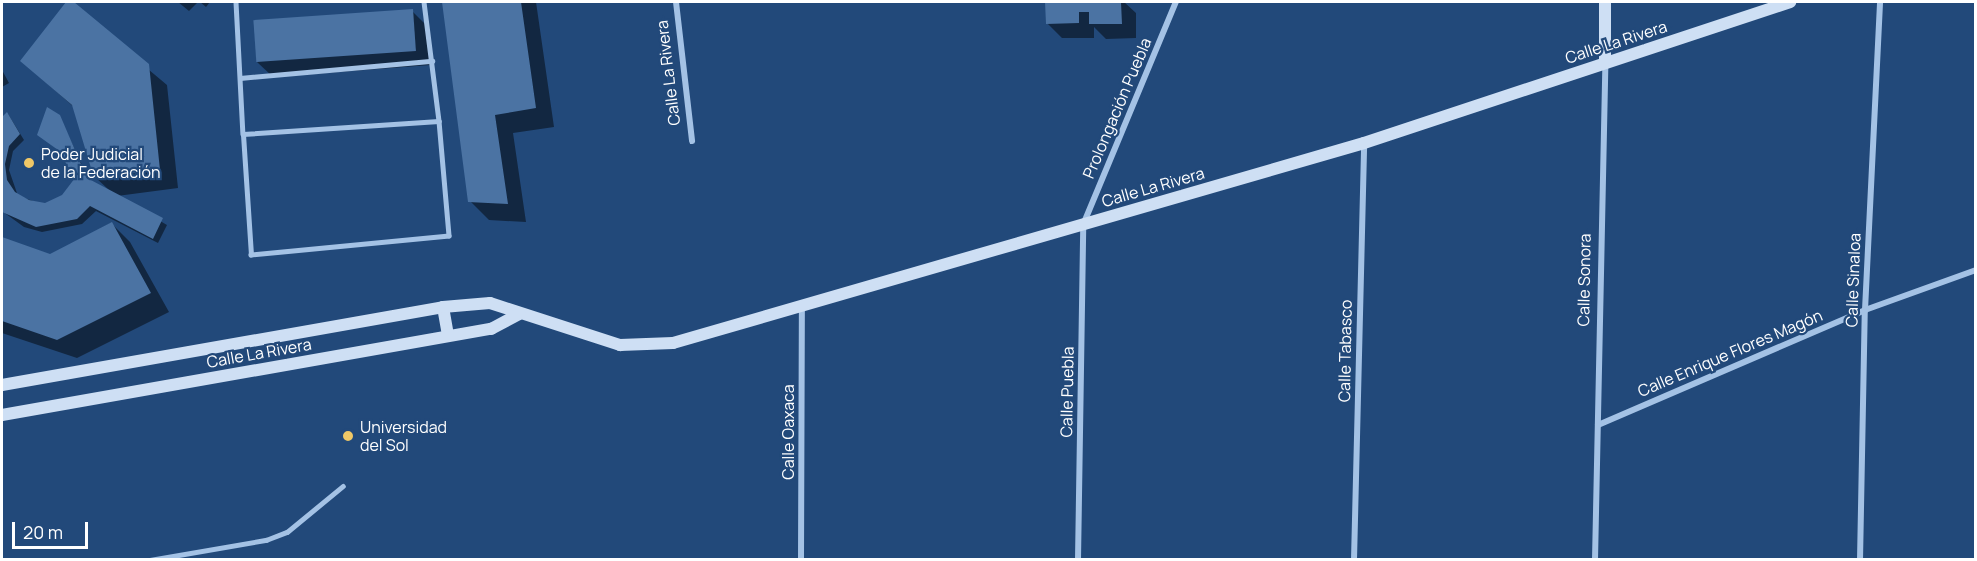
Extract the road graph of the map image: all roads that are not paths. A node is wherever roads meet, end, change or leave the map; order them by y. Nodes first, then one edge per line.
1 (237, 2) edge
2 (424, 2) edge
3 (676, 2) edge
4 (1176, 2) edge
5 (1605, 2) edge
6 (1790, 2) edge
7 (1880, 2) edge
8 (432, 61) junction
9 (1605, 63) junction
10 (240, 78) junction
11 (439, 121) junction
12 (243, 134) junction
13 (692, 141) dead end
14 (1364, 143) junction
15 (1083, 225) junction
16 (1976, 270) edge
17 (802, 305) junction
18 (443, 307) junction
19 (1865, 310) junction
20 (519, 314) junction
21 (448, 336) junction
22 (2, 385) edge
23 (2, 415) edge
24 (1598, 425) junction
25 (343, 486) dead end
26 (150, 560) edge
27 (801, 560) edge
28 (1078, 560) edge
29 (1354, 560) edge
30 (1596, 560) edge
31 (1860, 560) edge

1 - 10 lane
2 - 8 lane
3 - 13 street, Calle La Rivera
4 - 15 street, Prolongación Puebla
5 - 9 street, Calle Sonora
6 - 9 street, Calle La Rivera
7 - 19 street, Calle Sinaloa
8 - 10 lane
8 - 11 lane
9 - 14 street, Calle La Rivera
9 - 24 street, Calle Sonora
10 - 12 lane
11 - 12 lane
11 - 12 lane
14 - 15 street, Calle La Rivera
14 - 29 street, Calle Tabasco
15 - 17 street, Calle La Rivera
15 - 28 street, Calle Puebla
16 - 19 street, Calle Enrique Flores Magón
17 - 20 street, Calle La Rivera
17 - 27 street, Calle Oaxaca
18 - 20 street, Calle La Rivera
18 - 21 street
18 - 22 street, Calle La Rivera
19 - 24 street, Calle Enrique Flores Magón
19 - 31 street, Calle Sinaloa
20 - 21 street, Calle La Rivera
21 - 23 street, Calle La Rivera
24 - 30 street, Calle Sonora
25 - 26 lane

